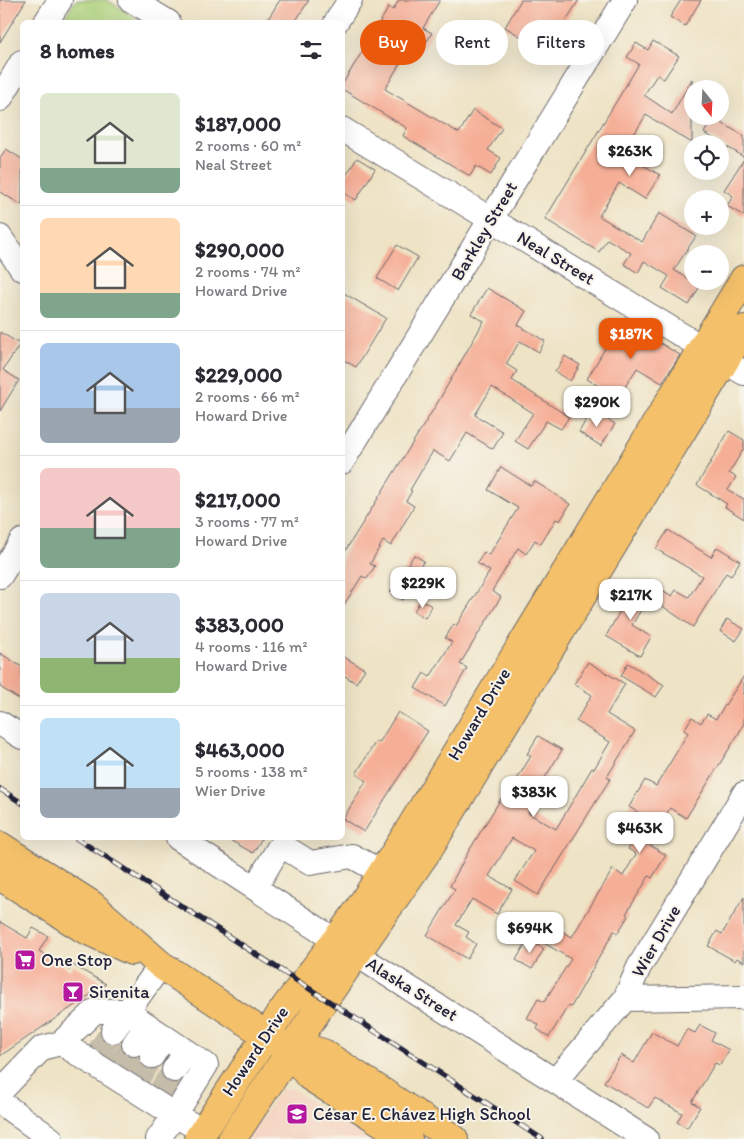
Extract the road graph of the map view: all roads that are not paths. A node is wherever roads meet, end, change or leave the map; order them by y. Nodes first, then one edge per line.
1 (60, 0) edge
2 (131, 0) edge
3 (350, 0) edge
4 (625, 0) edge
5 (47, 20) edge
6 (165, 20) edge
7 (337, 20) edge
8 (20, 65) edge
9 (0, 99) edge
10 (345, 131) edge
11 (491, 219) junction
12 (0, 237) edge
13 (20, 266) edge
14 (744, 279) edge
15 (744, 329) edge
16 (702, 347) junction
17 (734, 367) edge
18 (345, 457) edge
19 (20, 544) edge
20 (0, 576) edge
21 (562, 577) junction
22 (585, 591) junction
23 (0, 723) edge
24 (20, 736) edge
25 (744, 794) edge
26 (181, 840) edge
27 (3, 853) edge
28 (381, 872) junction
29 (0, 876) edge
30 (255, 888) junction
31 (346, 947) junction
32 (161, 965) junction
33 (744, 997) edge
34 (625, 999) junction
35 (126, 1011) junction
36 (113, 1031) tunnel mouth
37 (266, 1035) junction
38 (61, 1043) junction
39 (290, 1051) junction
40 (556, 1080) junction
41 (0, 1092) edge
42 (0, 1102) edge
43 (174, 1115) junction
44 (201, 1135) edge
45 (51, 1139) edge
46 (158, 1139) edge
47 (232, 1139) edge
48 (408, 1139) edge
49 (454, 1139) edge
50 (646, 1139) edge

1 - 5 street
2 - 6 street
3 - 7 street
4 - 11 street, Barkley Street
8 - 9 street
10 - 11 street, Neal Street
11 - 16 street, Neal Street
11 - 18 street, Barkley Street
12 - 13 street
14 - 16 main road, Howard Drive
15 - 17 main road, Howard Drive
16 - 17 street, Neal Street
16 - 21 main road, Howard Drive
17 - 22 main road, Howard Drive
19 - 20 street
21 - 22 main road
21 - 28 main road, Howard Drive
22 - 31 main road, Howard Drive
23 - 24 street
25 - 34 street, Wier Drive
26 - 30 street, Alaska Street
27 - 32 main road
28 - 30 street
28 - 31 main road, Howard Drive
29 - 32 main road
30 - 31 street, Alaska Street
31 - 37 main road, Howard Drive
31 - 39 main road, Howard Drive
31 - 40 street, Alaska Street
32 - 35 street
32 - 37 main road
33 - 34 street
34 - 40 street, Wier Drive
35 - 36 street
35 - 38 street
35 - 43 street
37 - 39 main road
37 - 44 main road, Howard Drive
38 - 41 street
38 - 43 street
39 - 47 main road, Howard Drive
39 - 48 main road
39 - 49 main road
40 - 50 street, Alaska Street
42 - 45 street
43 - 44 street
43 - 46 street

